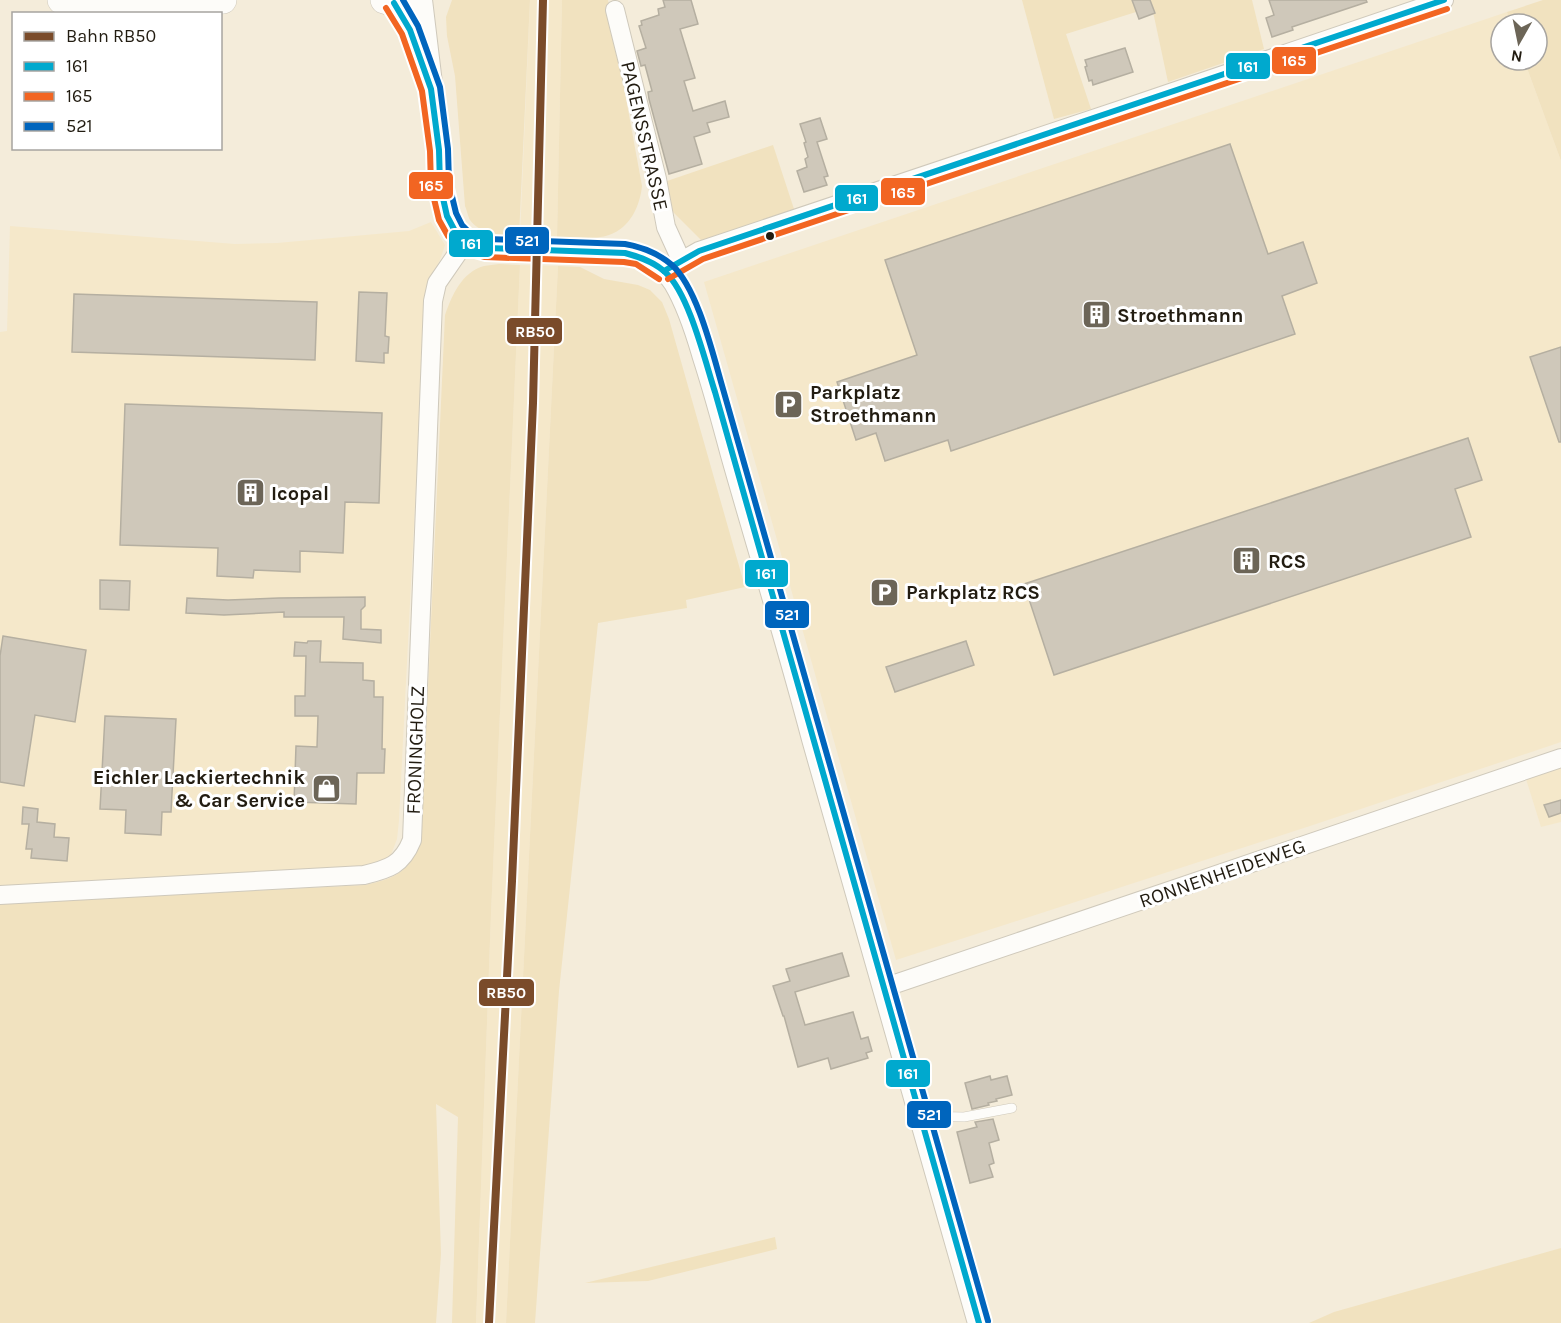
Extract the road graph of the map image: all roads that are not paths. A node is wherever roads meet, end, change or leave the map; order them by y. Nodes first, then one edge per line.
1 (61, 0) edge
2 (223, 0) edge
3 (421, 0) edge
4 (1444, 0) edge
5 (398, 1) edge
6 (615, 10) dead end
7 (431, 89) junction
8 (466, 241) junction
9 (672, 265) junction
10 (1561, 758) edge
11 (0, 895) edge
12 (883, 988) junction
13 (1012, 1108) dead end
14 (920, 1116) junction
15 (979, 1323) edge

1 - 2 main road
3 - 7 street
4 - 9 street
5 - 7 street
6 - 9 street, PAGENSSTRASSE
7 - 8 street
8 - 9 street
8 - 11 street, FRONINGHOLZ
9 - 12 street
10 - 12 street, RONNENHEIDEWEG
12 - 14 street
13 - 14 lane
14 - 15 street

